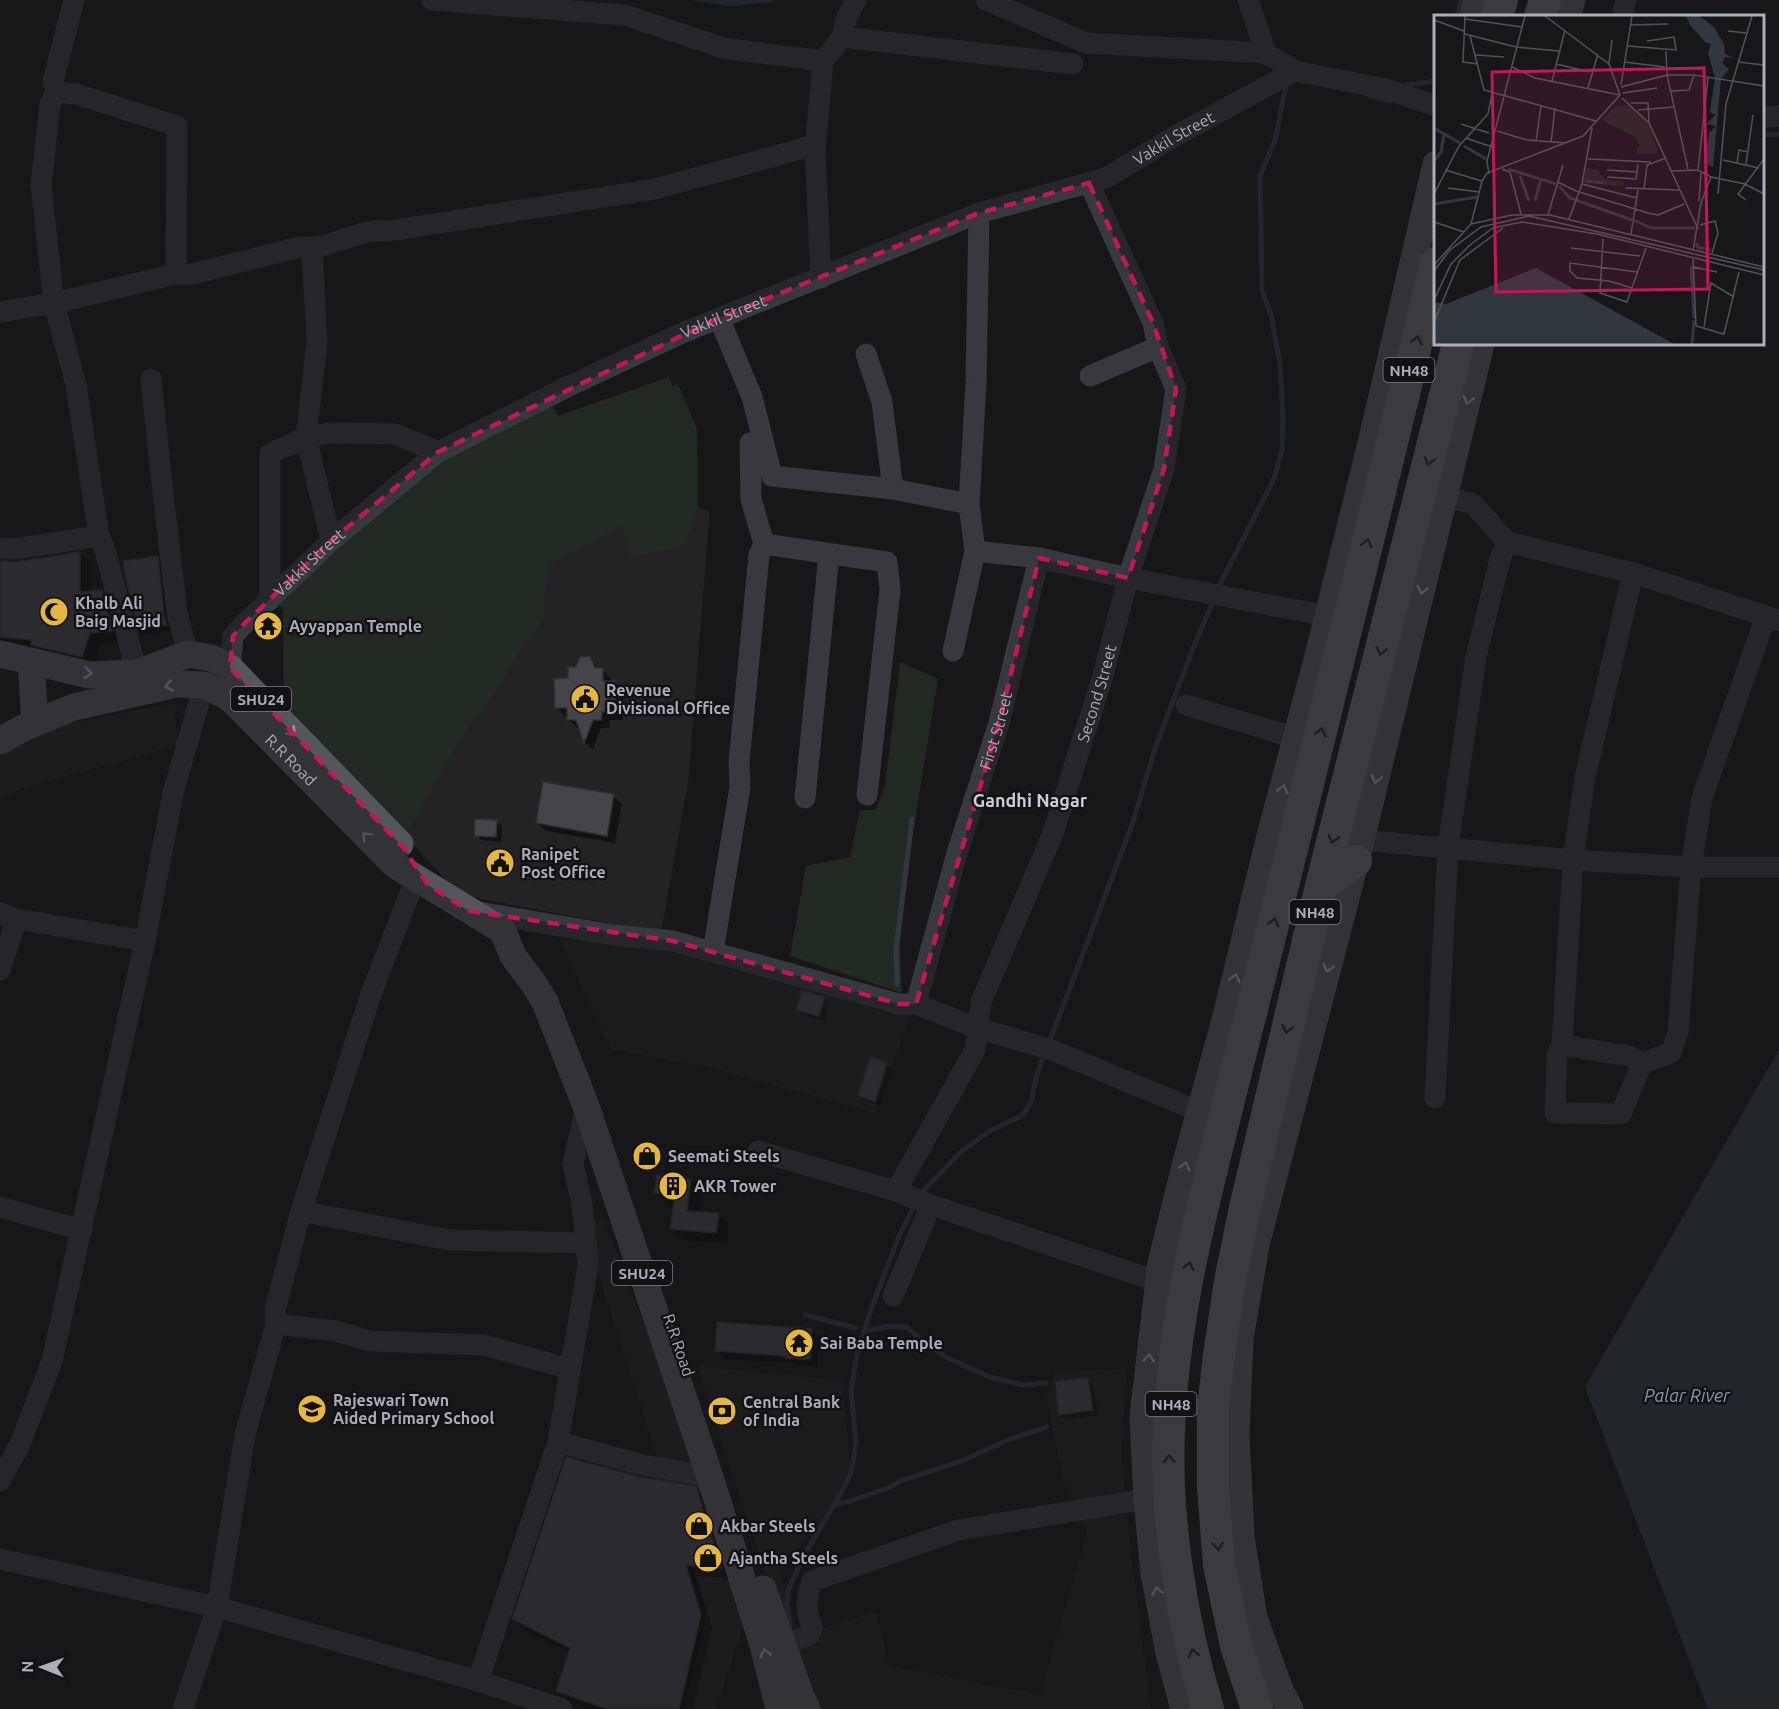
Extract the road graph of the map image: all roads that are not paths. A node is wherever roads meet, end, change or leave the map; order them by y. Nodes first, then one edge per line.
1 (74, 0) edge
2 (432, 0) edge
3 (856, 0) edge
4 (986, 0) edge
5 (1248, 0) edge
6 (1477, 0) edge
7 (1502, 0) edge
8 (1545, 0) edge
9 (1572, 0) edge
10 (1626, 0) edge
11 (1473, 15) edge
12 (1497, 15) edge
13 (1540, 15) edge
14 (1567, 15) edge
15 (1622, 15) edge
16 (842, 37) junction
17 (1266, 53) junction
18 (823, 61) junction
19 (1073, 64) dead end
20 (1295, 71) junction
21 (56, 92) junction
22 (1434, 105) edge
23 (1779, 116) edge
24 (1764, 117) edge
25 (815, 145) junction
26 (1434, 173) edge
27 (1089, 183) junction
28 (979, 213) junction
29 (312, 249) junction
30 (1434, 270) edge
31 (176, 274) junction
32 (821, 278) junction
33 (54, 303) junction
34 (0, 312) edge
35 (718, 318) junction
36 (1458, 345) edge
37 (1481, 345) edge
38 (1158, 346) junction
39 (866, 354) dead end
40 (1090, 376) dead end
41 (151, 379) dead end
42 (306, 437) junction
43 (750, 443) dead end
44 (438, 452) junction
45 (893, 489) junction
46 (1445, 496) junction
47 (969, 504) junction
48 (99, 536) junction
49 (331, 541) junction
50 (1508, 542) junction
51 (764, 544) junction
52 (0, 548) edge
53 (975, 551) junction
54 (829, 554) junction
55 (1039, 558) junction
56 (1633, 573) junction
57 (1128, 578) junction
58 (270, 600) junction
59 (1328, 616) junction
60 (1773, 618) edge
61 (953, 651) dead end
62 (0, 654) edge
63 (188, 654) junction
64 (31, 661) junction
65 (230, 668) junction
66 (137, 674) junction
67 (204, 685) junction
68 (1186, 705) dead end
69 (35, 723) junction
70 (1296, 738) junction
71 (0, 741) edge
72 (867, 795) dead end
73 (805, 798) dead end
74 (1448, 847) junction
75 (1358, 850) junction
76 (398, 855) junction
77 (1573, 860) junction
78 (1691, 867) junction
79 (1779, 867) edge
80 (422, 881) junction
81 (1321, 886) junction
82 (469, 911) junction
83 (9, 916) edge
84 (503, 931) junction
85 (145, 941) junction
86 (713, 951) junction
87 (0, 970) edge
88 (916, 1004) junction
89 (977, 1028) junction
90 (1562, 1045) junction
91 (1642, 1063) junction
92 (1435, 1098) dead end
93 (586, 1106) junction
94 (1200, 1112) junction
95 (758, 1151) dead end
96 (896, 1191) junction
97 (931, 1205) junction
98 (0, 1207) edge
99 (302, 1211) junction
100 (82, 1230) junction
101 (586, 1243) junction
102 (1159, 1282) junction
103 (892, 1296) dead end
104 (276, 1324) junction
105 (570, 1370) junction
106 (558, 1442) junction
107 (696, 1474) dead end
108 (0, 1481) edge
109 (1147, 1499) junction
110 (0, 1559) edge
111 (216, 1607) junction
112 (784, 1646) junction
113 (478, 1681) junction
114 (183, 1709) edge
115 (562, 1709) edge
116 (781, 1709) edge
117 (807, 1709) edge
118 (1184, 1709) edge
119 (1208, 1709) edge
120 (1257, 1709) edge
121 (1290, 1709) edge

1 - 21 street
2 - 18 street
3 - 16 street
4 - 17 street
5 - 17 street
6 - 11 main road
7 - 12 highway
8 - 13 highway
9 - 14 main road
10 - 15 street
16 - 18 street
16 - 19 street
17 - 20 street
18 - 25 street
20 - 22 street
20 - 27 street, Vakkil Street
21 - 31 street
21 - 33 street
23 - 24 street
25 - 29 street
25 - 32 street
26 - 59 main road
27 - 28 street, Vakkil Street
27 - 38 street, Second Street
28 - 32 street, Vakkil Street
28 - 47 street
29 - 31 street
29 - 42 street
119 -> 30 highway, NH48
31 - 33 street
32 - 35 street, Vakkil Street
33 - 34 street
33 - 48 street
35 - 44 street, Vakkil Street
35 - 45 street
36 -> 81 highway, NH48
37 -> 46 main road
38 - 40 street
38 - 57 street, Second Street
39 - 45 street
41 - 63 street
42 - 44 street
42 - 49 street
42 - 58 street
43 - 51 street
44 - 49 street, Vakkil Street
45 - 47 street
46 - 50 street
46 -> 75 main road
47 - 53 street
48 - 52 street
48 - 66 street
49 - 58 street, Vakkil Street
50 - 56 street
50 - 74 street
51 - 54 street
51 - 86 street
53 - 55 street
53 - 61 street
54 - 72 street
54 - 73 street
55 - 57 street
55 - 88 street, First Street
56 - 60 street
56 - 77 street
57 - 59 street
57 - 89 street, Second Street
58 - 65 street, Vakkil Street
59 - 70 main road
60 - 78 street
62 - 64 main road
63 - 65 main road, R.R Road / SHU24
63 - 66 main road
64 -> 66 main road
64 - 69 main road
65 -> 76 main road, R.R Road / SHU24
67 -> 69 main road, R.R Road / SHU24
76 -> 67 main road, R.R Road / SHU24
67 - 85 street
68 - 70 street
69 - 71 main road, R.R Road
94 -> 70 main road
74 - 75 street
74 - 77 street
74 - 92 street
75 - 81 highway
75 -> 121 main road
76 - 80 main road, R.R Road / SHU24
77 - 78 street
77 - 90 street
78 - 79 street
78 - 91 street
80 - 82 main road, R.R Road / SHU24
80 - 99 street
81 -> 120 highway, NH48
82 - 84 main road, R.R Road / SHU24
82 - 86 street
83 - 85 street
83 - 87 street
84 - 93 main road, R.R Road / SHU24
84 - 112 main road, R.R Road / SHU24
85 - 100 street
86 - 88 street
88 - 89 street
89 - 94 street
89 - 96 street, Second Street
90 - 91 street
90 - 91 street
93 - 101 street
116 -> 93 main road, R.R Road / SHU24
102 -> 94 main road
95 - 96 street
96 - 97 street
97 - 102 street
97 - 103 street
98 - 100 street
99 - 101 street
99 - 104 street
100 - 108 street
101 - 105 street
109 -> 102 main road
104 - 105 street
104 - 111 street
105 - 106 street
106 - 107 street
106 - 113 street
109 - 112 street
118 -> 109 main road
110 - 111 street
111 - 113 street
111 - 114 street
112 - 117 main road, R.R Road / SHU24
113 - 115 street

